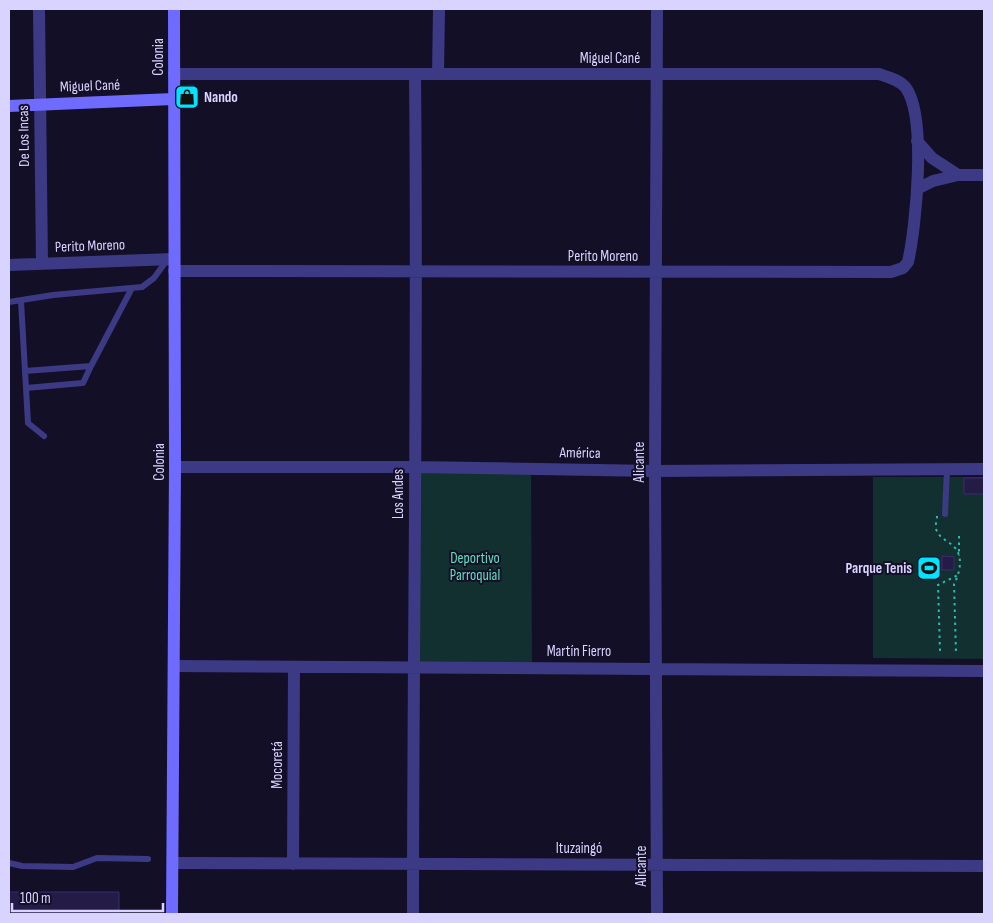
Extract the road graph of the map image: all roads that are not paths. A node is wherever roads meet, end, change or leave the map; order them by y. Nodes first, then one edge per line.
1 (39, 9) edge
2 (174, 9) edge
3 (439, 9) edge
4 (657, 9) edge
5 (174, 74) junction
6 (438, 74) junction
7 (657, 74) junction
8 (415, 75) junction
9 (173, 99) junction
10 (40, 104) junction
11 (9, 106) edge
12 (917, 142) junction
13 (958, 176) junction
14 (984, 176) edge
15 (917, 189) junction
16 (171, 263) junction
17 (42, 264) junction
18 (9, 265) edge
19 (417, 272) junction
20 (655, 273) junction
21 (132, 288) junction
22 (21, 301) junction
23 (9, 302) edge
24 (91, 366) junction
25 (25, 371) junction
26 (26, 388) junction
27 (44, 436) dead end
28 (175, 467) junction
29 (414, 467) junction
30 (947, 469) junction
31 (984, 470) edge
32 (655, 471) junction
33 (945, 514) dead end
34 (174, 666) junction
35 (294, 667) junction
36 (413, 667) junction
37 (656, 668) junction
38 (984, 671) edge
39 (148, 859) dead end
40 (9, 863) edge
41 (173, 863) junction
42 (293, 864) junction
43 (413, 864) junction
44 (658, 865) junction
45 (984, 866) edge
46 (172, 914) edge
47 (413, 914) edge
48 (658, 914) edge

1 - 10 street, De Los Incas
2 - 5 street, Colonia
3 - 6 street
4 - 7 street, Alicante
5 - 8 street, Miguel Cané
5 - 9 street, Colonia
6 - 7 street, Miguel Cané
6 - 8 street, Miguel Cané
7 - 12 street, Miguel Cané
7 - 20 street, Alicante
8 - 19 street, Los Andes
9 - 10 street, Miguel Cané
9 - 16 street, Colonia
10 - 11 street, Miguel Cané
10 - 17 street, De Los Incas
12 - 13 street
12 - 15 street, Perito Moreno
13 - 14 street
13 - 15 street
15 - 20 street, Perito Moreno
16 - 17 street, Perito Moreno
16 - 19 street, Perito Moreno
16 - 21 lane
16 - 28 street, Colonia
17 - 18 street, Perito Moreno
19 - 20 street, Perito Moreno
19 - 29 street, Los Andes
20 - 32 street, Alicante
21 - 22 lane
21 - 24 lane
22 - 23 lane
22 - 25 lane
24 - 25 lane
24 - 26 lane
25 - 26 lane
26 - 27 lane
28 - 29 street, América
28 - 34 street, Colonia
29 - 32 street, América
29 - 36 street, Los Andes
30 - 31 street, América
30 - 32 street, América
30 - 33 lane
32 - 37 street, Alicante
34 - 35 street, Martín Fierro
34 - 41 street, Colonia
35 - 36 street, Martín Fierro
35 - 42 street, Mocoretá
36 - 37 street, Martín Fierro
36 - 43 street, Los Andes
37 - 38 street, Martín Fierro
37 - 44 street, Alicante
39 - 40 lane
41 - 42 street, Ituzaingó
41 - 46 street, Colonia
42 - 43 street, Ituzaingó
43 - 44 street, Ituzaingó
43 - 47 street, Los Andes
44 - 45 street, Ituzaingó
44 - 48 street, Alicante

